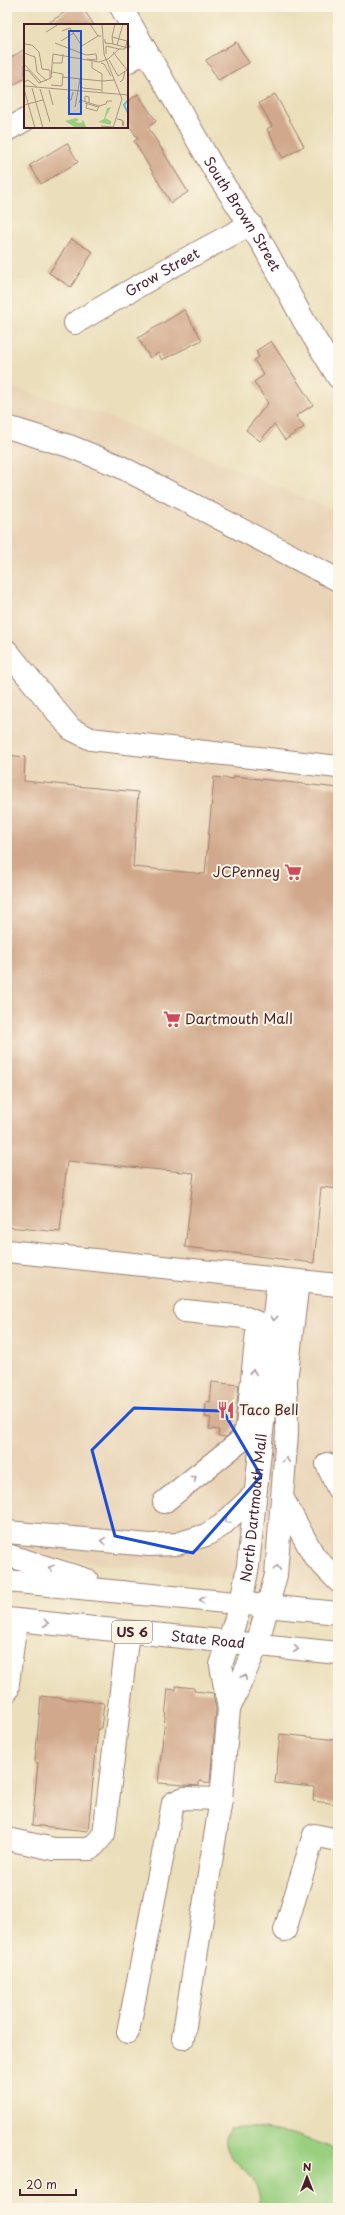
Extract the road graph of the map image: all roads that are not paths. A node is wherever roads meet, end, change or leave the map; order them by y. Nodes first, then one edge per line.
1 (121, 7) edge
2 (126, 24) edge
3 (128, 30) edge
4 (136, 57) edge
5 (24, 121) edge
6 (7, 130) edge
7 (251, 224) junction
8 (75, 323) dead end
9 (338, 377) edge
10 (7, 427) edge
11 (338, 580) edge
12 (7, 651) edge
13 (338, 767) edge
14 (7, 1251) edge
15 (288, 1280) junction
16 (338, 1285) edge
17 (185, 1311) dead end
18 (327, 1464) dead end
19 (338, 1488) edge
20 (255, 1494) junction
21 (283, 1499) junction
22 (164, 1502) dead end
23 (7, 1532) edge
24 (7, 1555) edge
25 (7, 1581) edge
26 (338, 1581) edge
27 (128, 1592) junction
28 (241, 1603) junction
29 (269, 1606) junction
30 (338, 1613) edge
31 (11, 1620) edge
32 (128, 1632) junction
33 (229, 1642) junction
34 (257, 1645) junction
35 (338, 1653) edge
36 (8, 1682) edge
37 (229, 1709) junction
38 (221, 1798) junction
39 (7, 1839) edge
40 (338, 1840) edge
41 (285, 1930) dead end
42 (128, 2032) dead end
43 (183, 2038) dead end

1 - 2 main road, South Brown Street
3 - 4 main road, South Brown Street
4 - 7 main road, South Brown Street
5 - 6 main road
7 - 8 main road, Grow Street
7 - 9 main road, South Brown Street
10 - 11 main road
12 - 13 main road
14 - 15 main road
15 - 16 main road
15 -> 20 main road, North Dartmouth Mall
21 -> 15 main road, North Dartmouth Mall
22 -> 17 main road
18 - 19 main road
20 -> 23 main road
20 - 28 main road, North Dartmouth Mall
21 - 26 main road
29 -> 21 main road, North Dartmouth Mall
27 -> 24 main road
25 - 27 main road
28 -> 27 main road
28 - 29 main road
28 - 33 main road, North Dartmouth Mall
29 - 30 main road
29 - 34 main road, North Dartmouth Mall
31 -> 32 main road, State Road / US 6
31 - 36 main road
32 - 33 main road, State Road / US 6
32 - 39 main road
33 - 34 main road, State Road / US 6
33 - 37 main road, North Dartmouth Mall
34 -> 35 main road, State Road / US 6
37 -> 34 main road, North Dartmouth Mall
37 - 38 main road
38 - 42 main road
38 - 43 main road
40 - 41 main road

